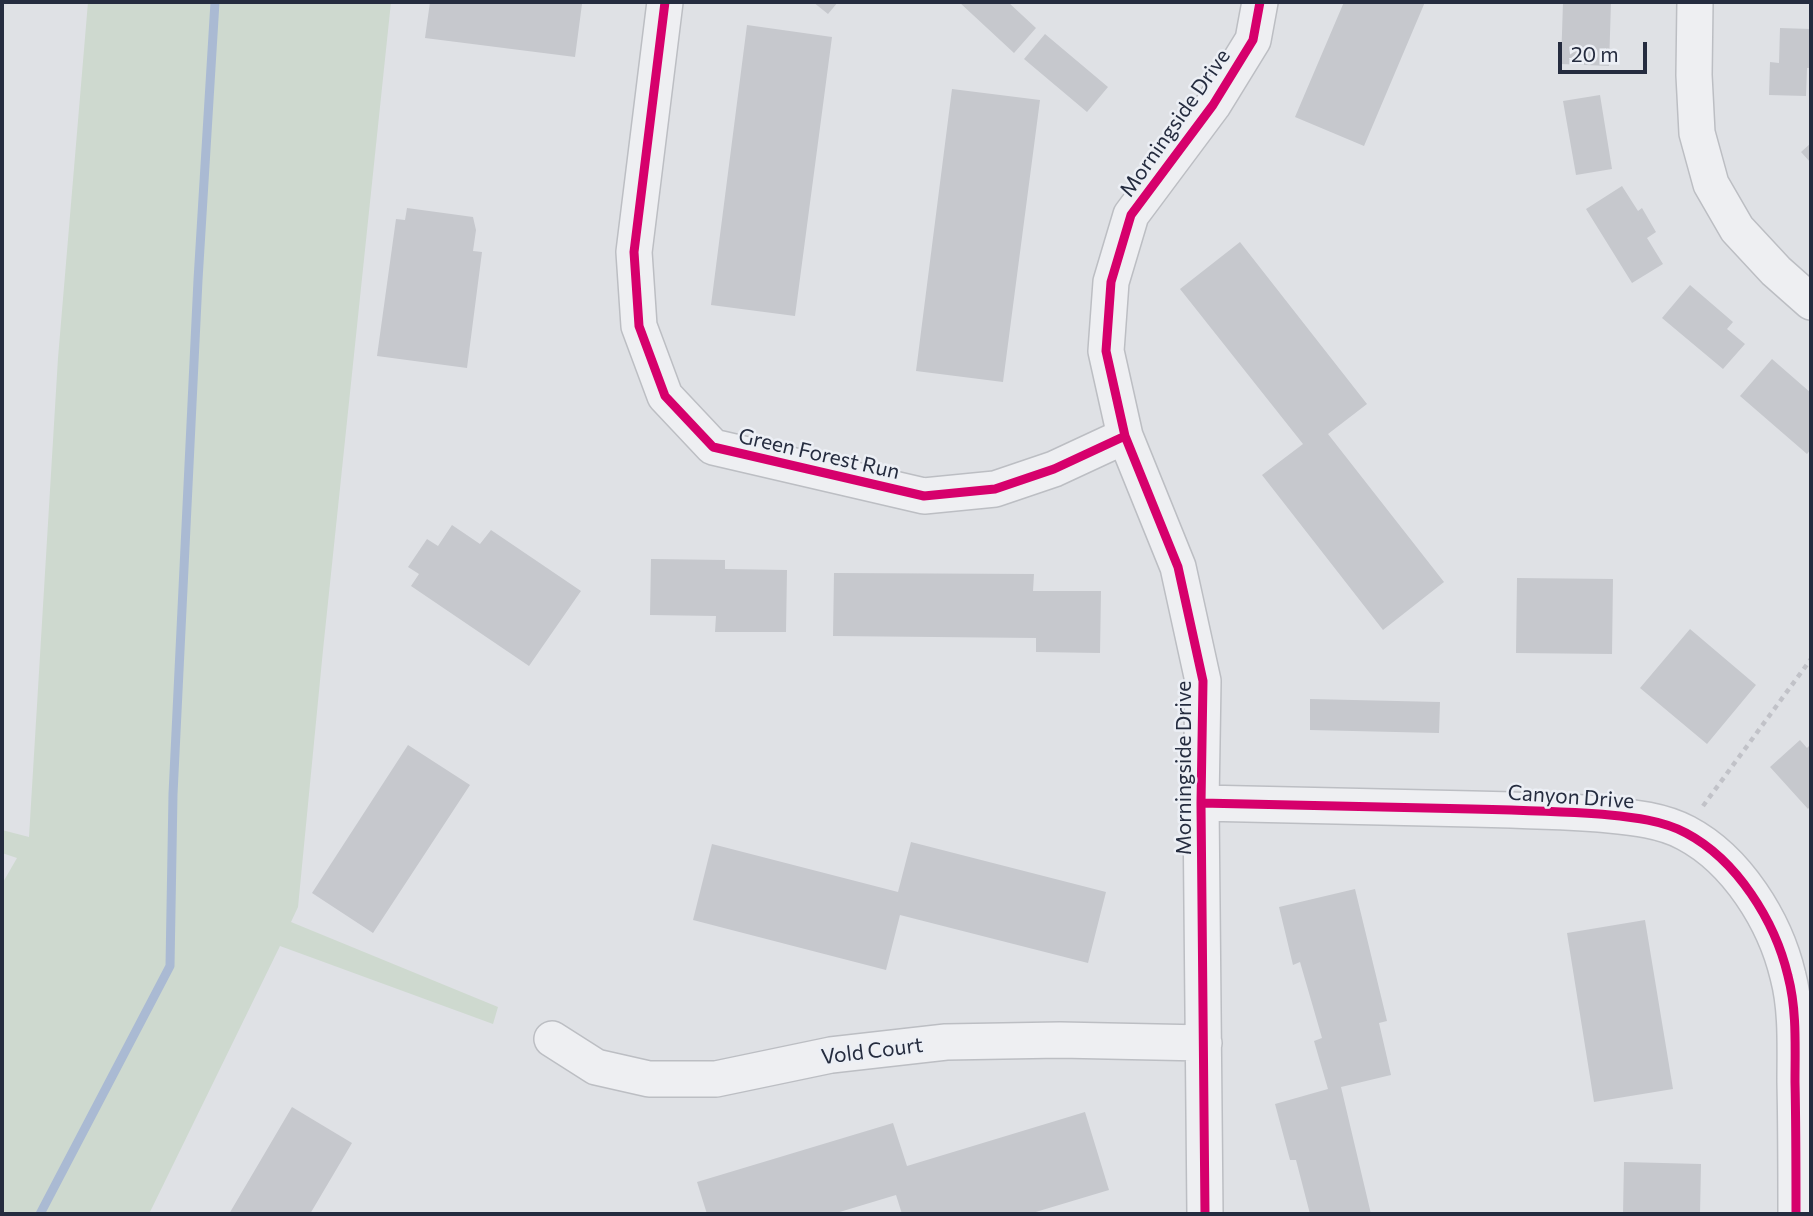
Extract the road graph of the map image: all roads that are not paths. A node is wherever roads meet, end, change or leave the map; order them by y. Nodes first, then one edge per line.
1 (665, 2) edge
2 (1260, 2) edge
3 (1695, 2) edge
4 (1811, 302) edge
5 (1125, 436) junction
6 (1201, 803) junction
7 (552, 1039) dead end
8 (1204, 1043) junction
9 (1205, 1214) edge
10 (1796, 1214) edge

1 - 5 street, Green Forest Run
2 - 5 street, Morningside Drive
3 - 4 street
5 - 6 street, Morningside Drive
6 - 8 street, Morningside Drive
6 - 10 street, Canyon Drive
7 - 8 street, Vold Court
8 - 9 street, Morningside Drive

